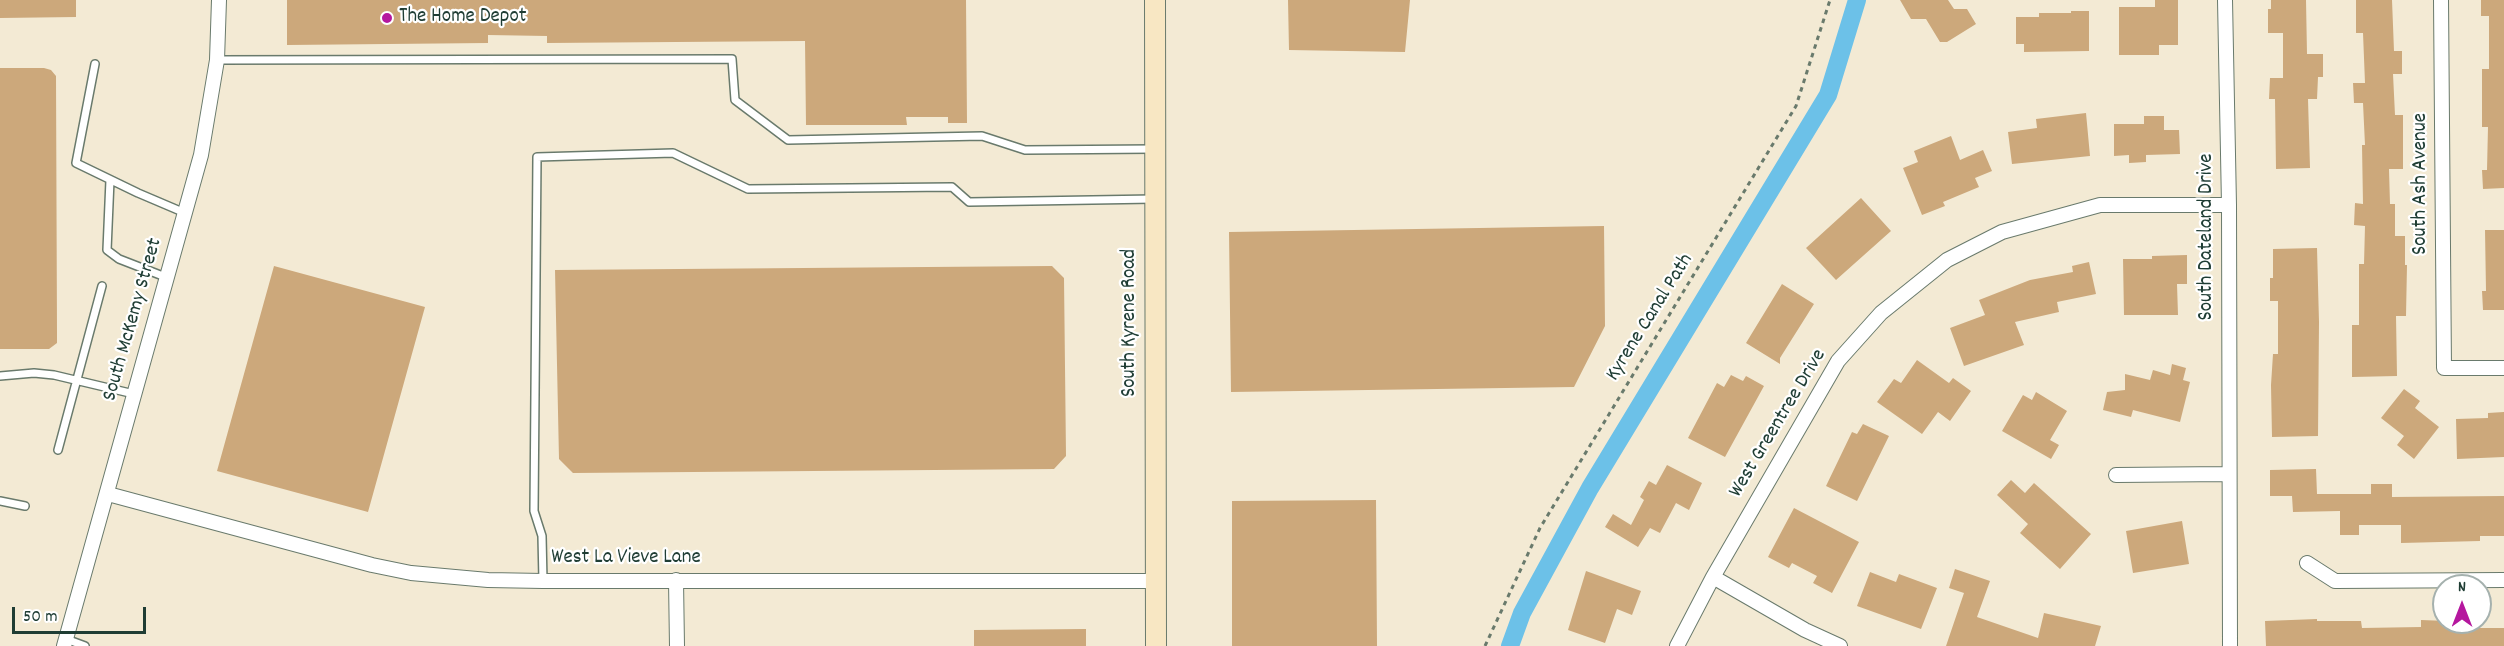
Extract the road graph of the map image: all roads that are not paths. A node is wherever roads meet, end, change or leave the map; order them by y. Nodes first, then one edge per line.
1 (219, 0) edge
2 (1155, 0) edge
3 (2225, 0) edge
4 (2442, 0) edge
5 (217, 60) junction
6 (95, 64) dead end
7 (1154, 149) junction
8 (110, 180) junction
9 (1154, 199) junction
10 (2229, 205) junction
11 (185, 213) junction
12 (168, 278) junction
13 (102, 286) dead end
14 (2504, 368) edge
15 (0, 376) edge
16 (77, 380) junction
17 (134, 394) junction
18 (58, 450) dead end
19 (2228, 474) junction
20 (2116, 475) dead end
21 (108, 494) junction
22 (0, 501) edge
23 (25, 506) dead end
24 (2307, 563) dead end
25 (1713, 577) junction
26 (676, 580) junction
27 (1155, 580) junction
28 (2504, 580) edge
29 (543, 581) junction
30 (65, 643) edge
31 (85, 646) edge
32 (677, 646) edge
33 (1156, 646) edge
34 (1677, 646) edge
35 (1840, 646) edge
36 (2230, 646) edge

1 - 5 street, South McKemy Street
2 - 7 main road, South Kyrene Road
3 - 10 street, South Dateland Drive
4 - 14 street, South Ash Avenue
5 - 7 lane
5 - 11 street, South McKemy Street
6 - 8 lane
7 - 9 main road, South Kyrene Road
8 - 11 lane
8 - 12 lane
9 - 27 main road, South Kyrene Road
9 - 29 lane
10 - 19 street, South Dateland Drive
10 - 25 street, West Greentree Drive
11 - 12 street, South McKemy Street
12 - 17 street, South McKemy Street
13 - 16 lane
15 - 16 lane
16 - 17 lane
16 - 18 lane
17 - 21 street, South McKemy Street
19 - 20 street
19 - 36 street, South Dateland Drive
21 - 29 street, West La Vieve Lane
21 - 30 street, South McKemy Street
22 - 23 lane
24 - 28 street
25 - 34 street, West Greentree Drive
25 - 35 street
26 - 27 street, West La Vieve Lane
26 - 29 street, West La Vieve Lane
26 - 32 street
27 - 33 main road, South Kyrene Road
30 - 31 lane

